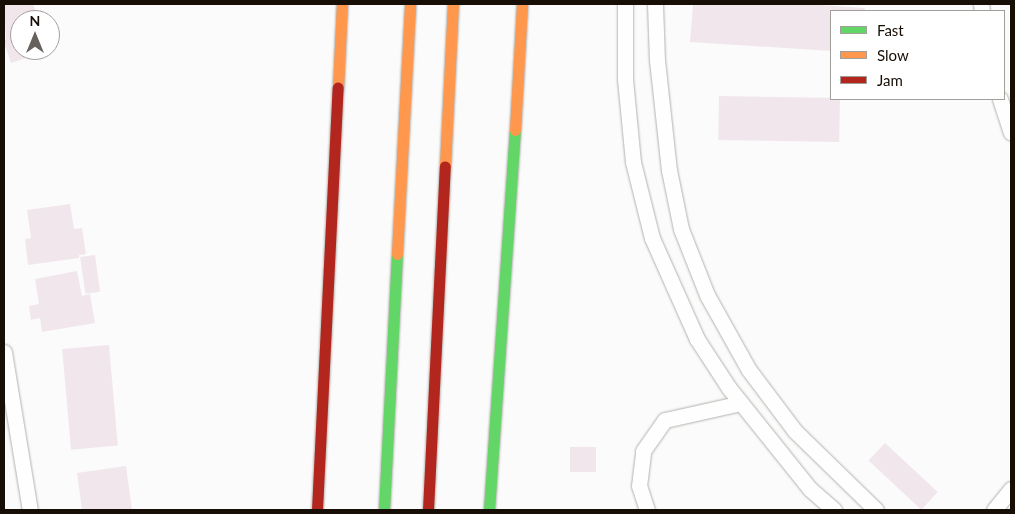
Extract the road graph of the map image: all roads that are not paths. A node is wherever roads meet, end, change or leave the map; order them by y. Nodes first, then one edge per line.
1 (342, 4) edge
2 (410, 4) edge
3 (453, 4) edge
4 (522, 4) edge
5 (624, 4) edge
6 (655, 4) edge
7 (1000, 100) edge
8 (1011, 132) edge
9 (4, 352) edge
10 (741, 403) junction
11 (1011, 489) edge
12 (30, 510) edge
13 (318, 510) edge
14 (384, 510) edge
15 (428, 510) edge
16 (489, 510) edge
17 (647, 510) edge
18 (834, 510) edge
19 (876, 510) edge
20 (994, 510) edge

1 - 13 main road
2 - 14 main road
3 - 15 main road
4 - 16 main road
5 - 10 street
6 - 19 street
7 - 8 street
9 - 12 street
10 - 17 street
10 - 18 street
11 - 20 street

